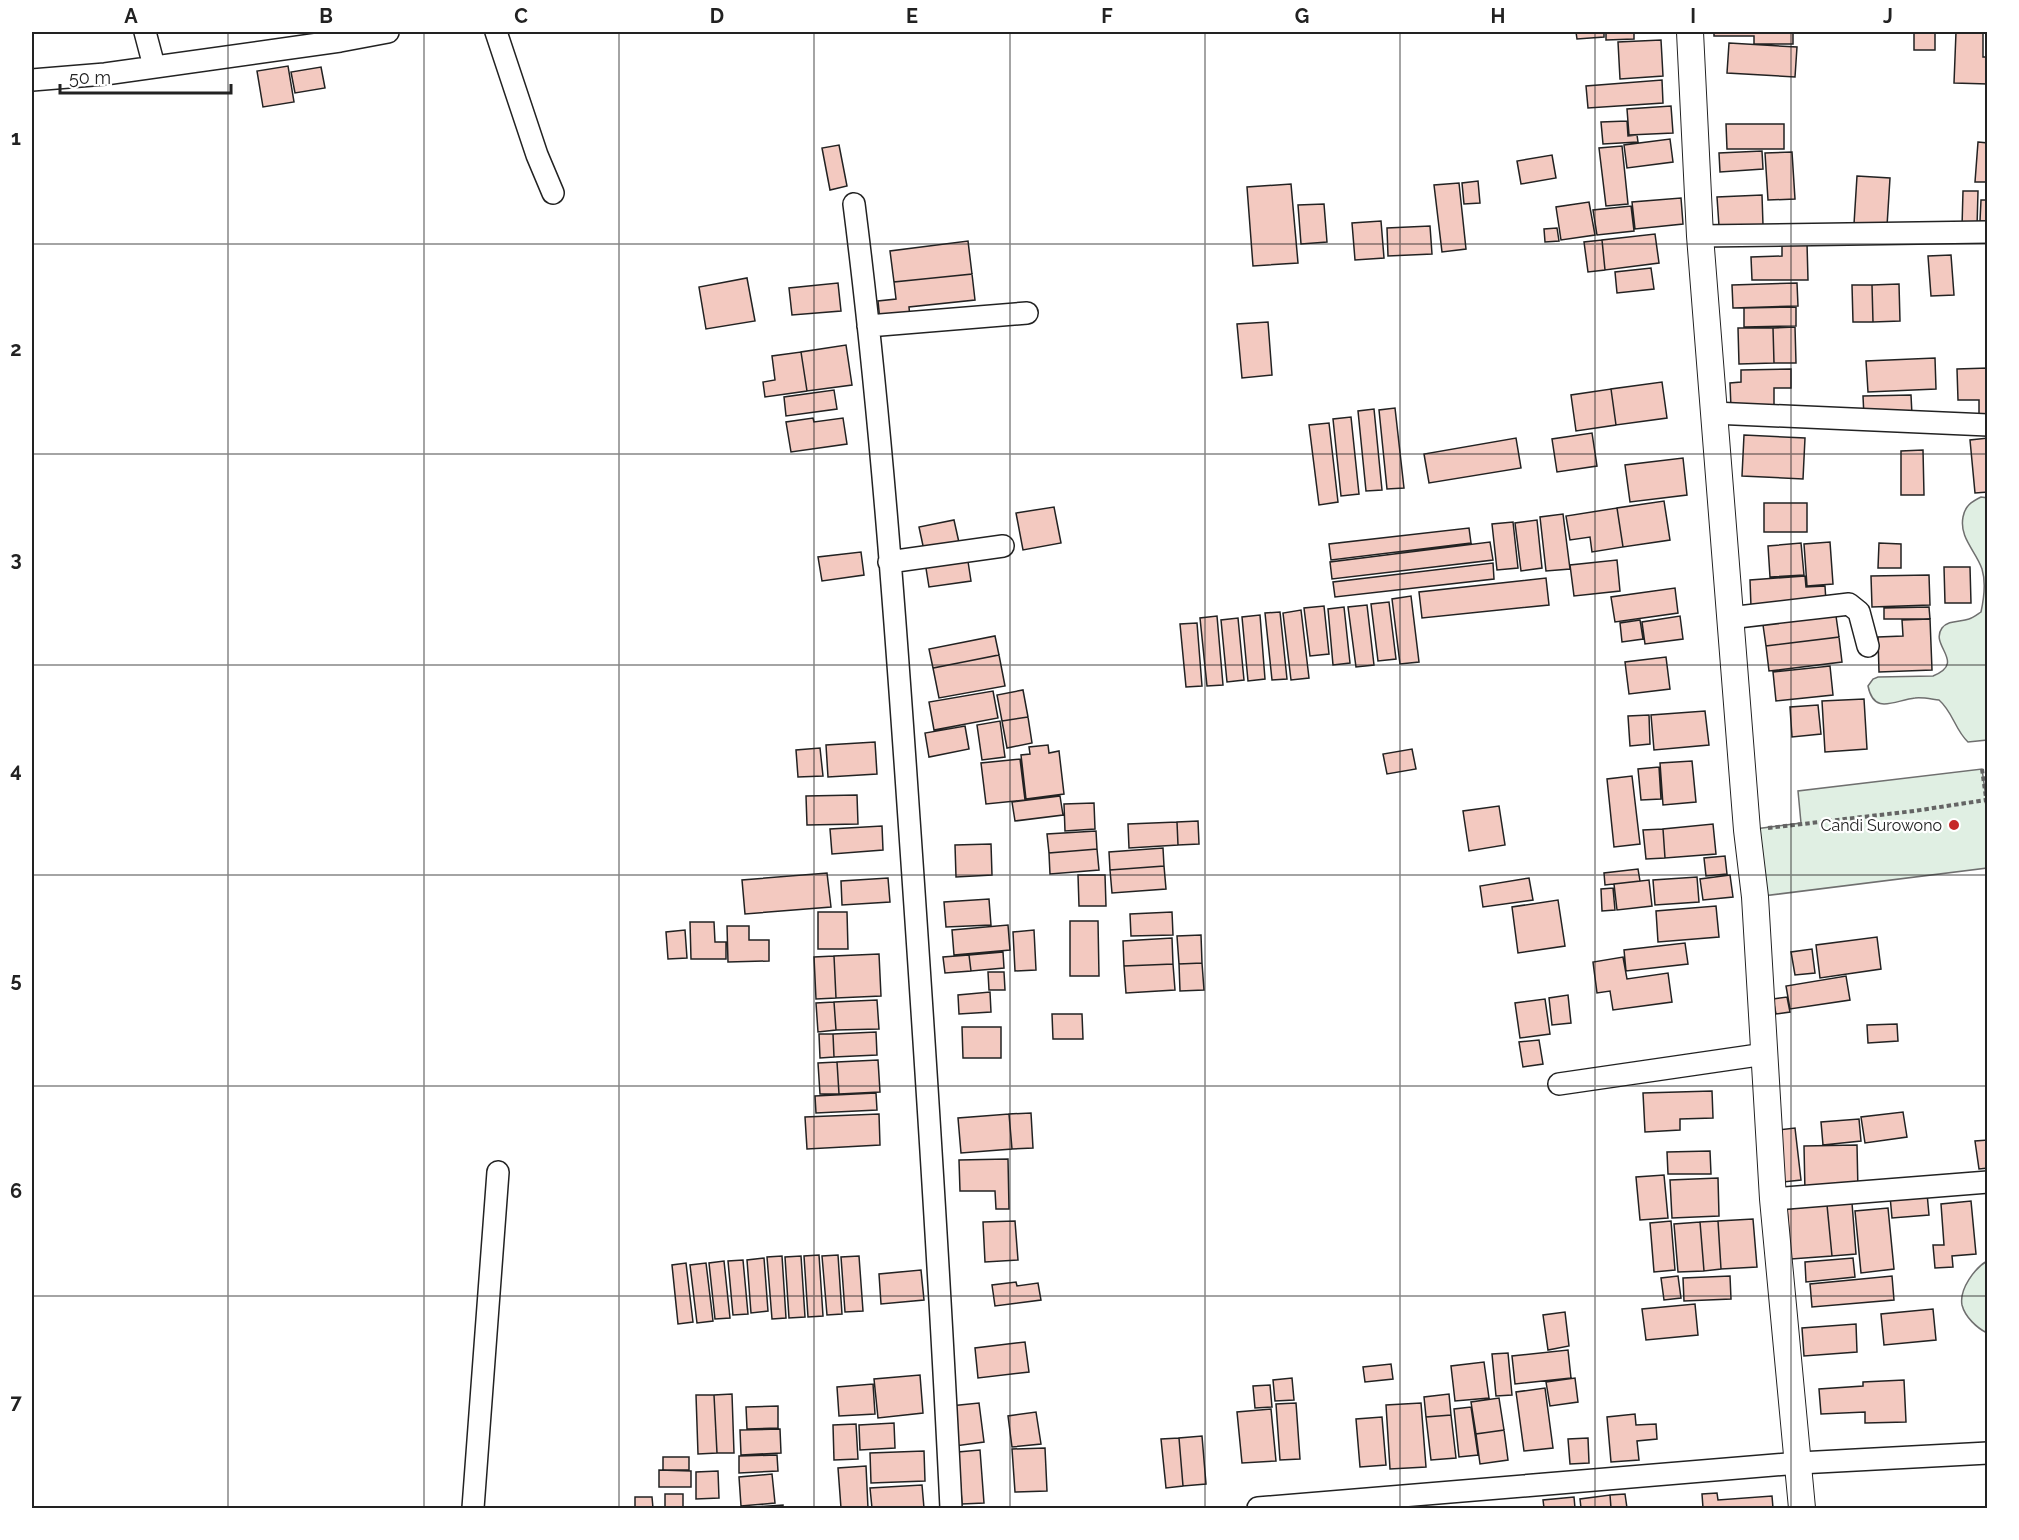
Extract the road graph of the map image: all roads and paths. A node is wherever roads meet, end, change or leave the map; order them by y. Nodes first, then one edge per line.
1 (145, 32) edge
2 (388, 32) edge
3 (496, 32) edge
4 (1690, 32) edge
5 (154, 66) junction
6 (32, 81) edge
7 (553, 193) dead end
8 (854, 204) dead end
9 (1988, 232) edge
10 (1700, 236) junction
11 (1027, 313) dead end
12 (868, 326) junction
13 (1713, 413) junction
14 (1988, 425) edge
15 (1003, 546) dead end
16 (889, 562) junction
17 (1729, 618) junction
18 (1868, 646) dead end
19 (1982, 769) dead end
20 (1986, 800) junction
21 (1988, 812) edge
22 (1746, 830) junction
23 (1765, 1054) junction
24 (1559, 1084) dead end
25 (498, 1172) dead end
26 (1988, 1182) edge
27 (1773, 1199) junction
28 (1988, 1453) edge
29 (1799, 1463) junction
30 (473, 1509) edge
31 (951, 1509) edge
32 (1258, 1509) edge
33 (1802, 1509) edge

1 - 5 street
2 - 5 street
3 - 7 street
4 - 10 street
5 - 6 street
8 - 12 street
9 - 10 street
10 - 13 street
11 - 12 street
12 - 16 street
13 - 14 street
13 - 17 street
15 - 16 street
16 - 31 street
17 - 18 street
17 - 22 street
19 - 20 path
20 - 21 path
20 - 22 path
22 - 23 street
23 - 24 street
23 - 27 street
25 - 30 street
26 - 27 street
27 - 29 street
28 - 29 street
29 - 32 street
29 - 33 street

